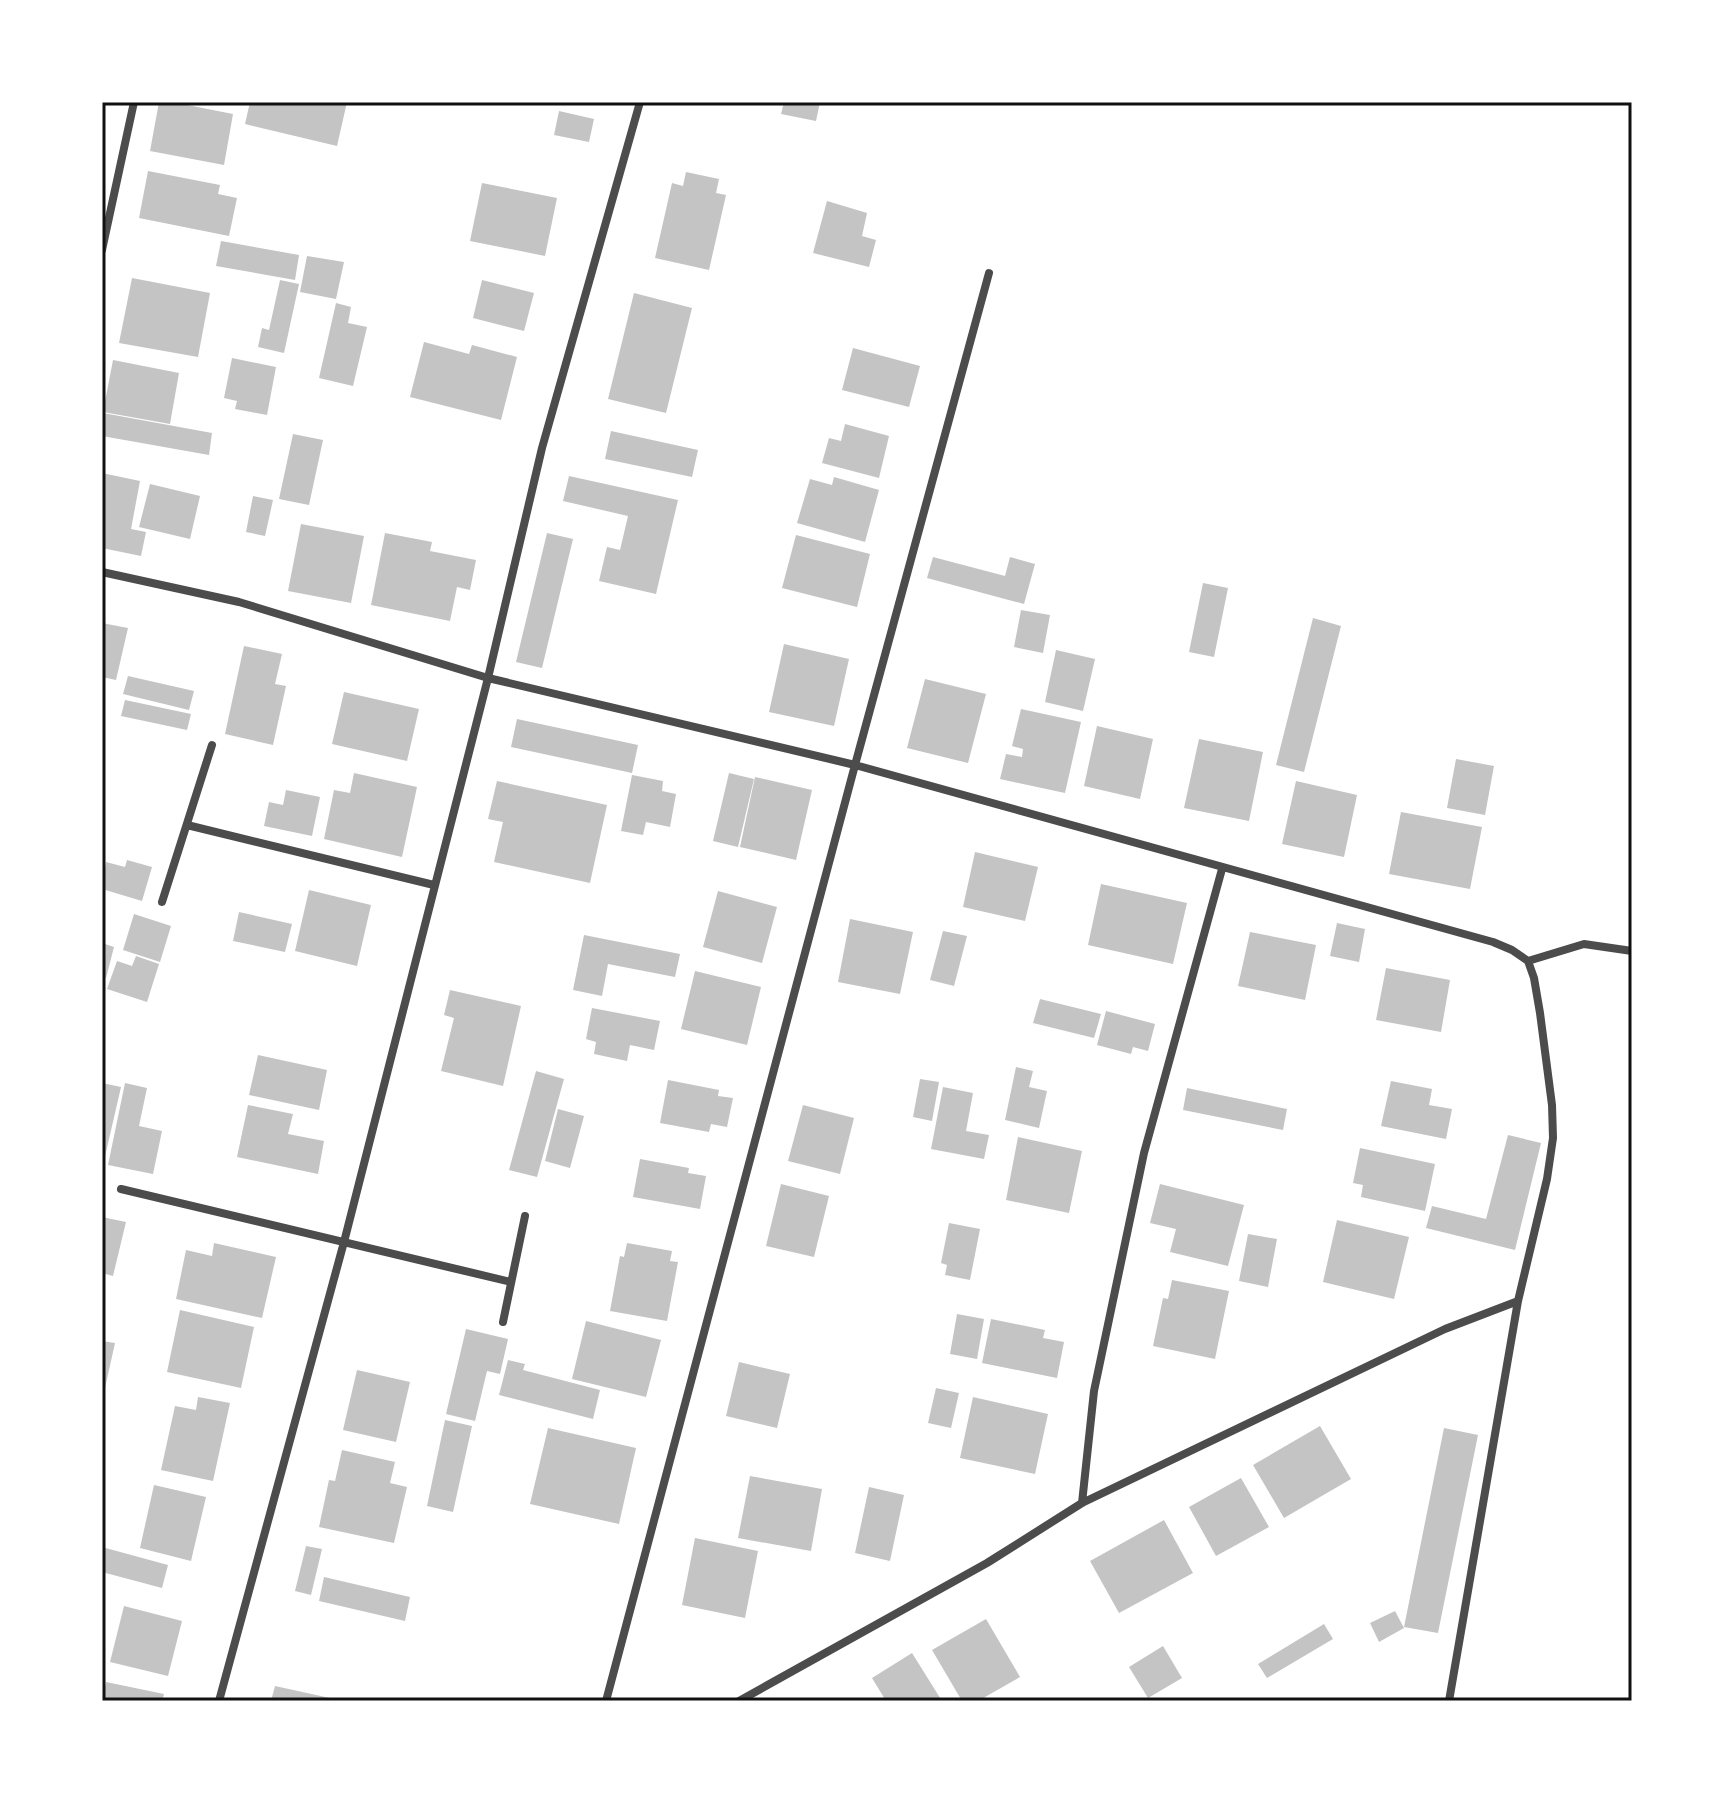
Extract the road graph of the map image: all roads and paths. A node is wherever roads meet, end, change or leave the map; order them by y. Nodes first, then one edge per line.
1 (134, 102) edge
2 (640, 102) edge
3 (102, 250) edge
4 (989, 273) dead end
5 (102, 572) edge
6 (488, 678) junction
7 (212, 745) dead end
8 (855, 765) junction
9 (187, 825) junction
10 (1222, 869) junction
11 (434, 885) junction
12 (162, 902) dead end
13 (1632, 951) edge
14 (1528, 961) junction
15 (121, 1189) dead end
16 (525, 1216) dead end
17 (344, 1242) junction
18 (511, 1282) junction
19 (1518, 1301) junction
20 (503, 1322) dead end
21 (1082, 1503) junction
22 (219, 1701) edge
23 (606, 1701) edge
24 (739, 1701) edge
25 (1449, 1701) edge

1 - 3 street
2 - 6 street
4 - 8 street
5 - 6 street
6 - 8 street
6 - 11 street
7 - 9 street
8 - 10 street
8 - 23 street
9 - 11 street
9 - 12 street
10 - 14 street
10 - 21 street
11 - 17 street
13 - 14 street
14 - 19 street
15 - 17 street
16 - 18 street
17 - 18 street
17 - 22 street
18 - 20 street
19 - 21 street
19 - 25 street
21 - 24 street

